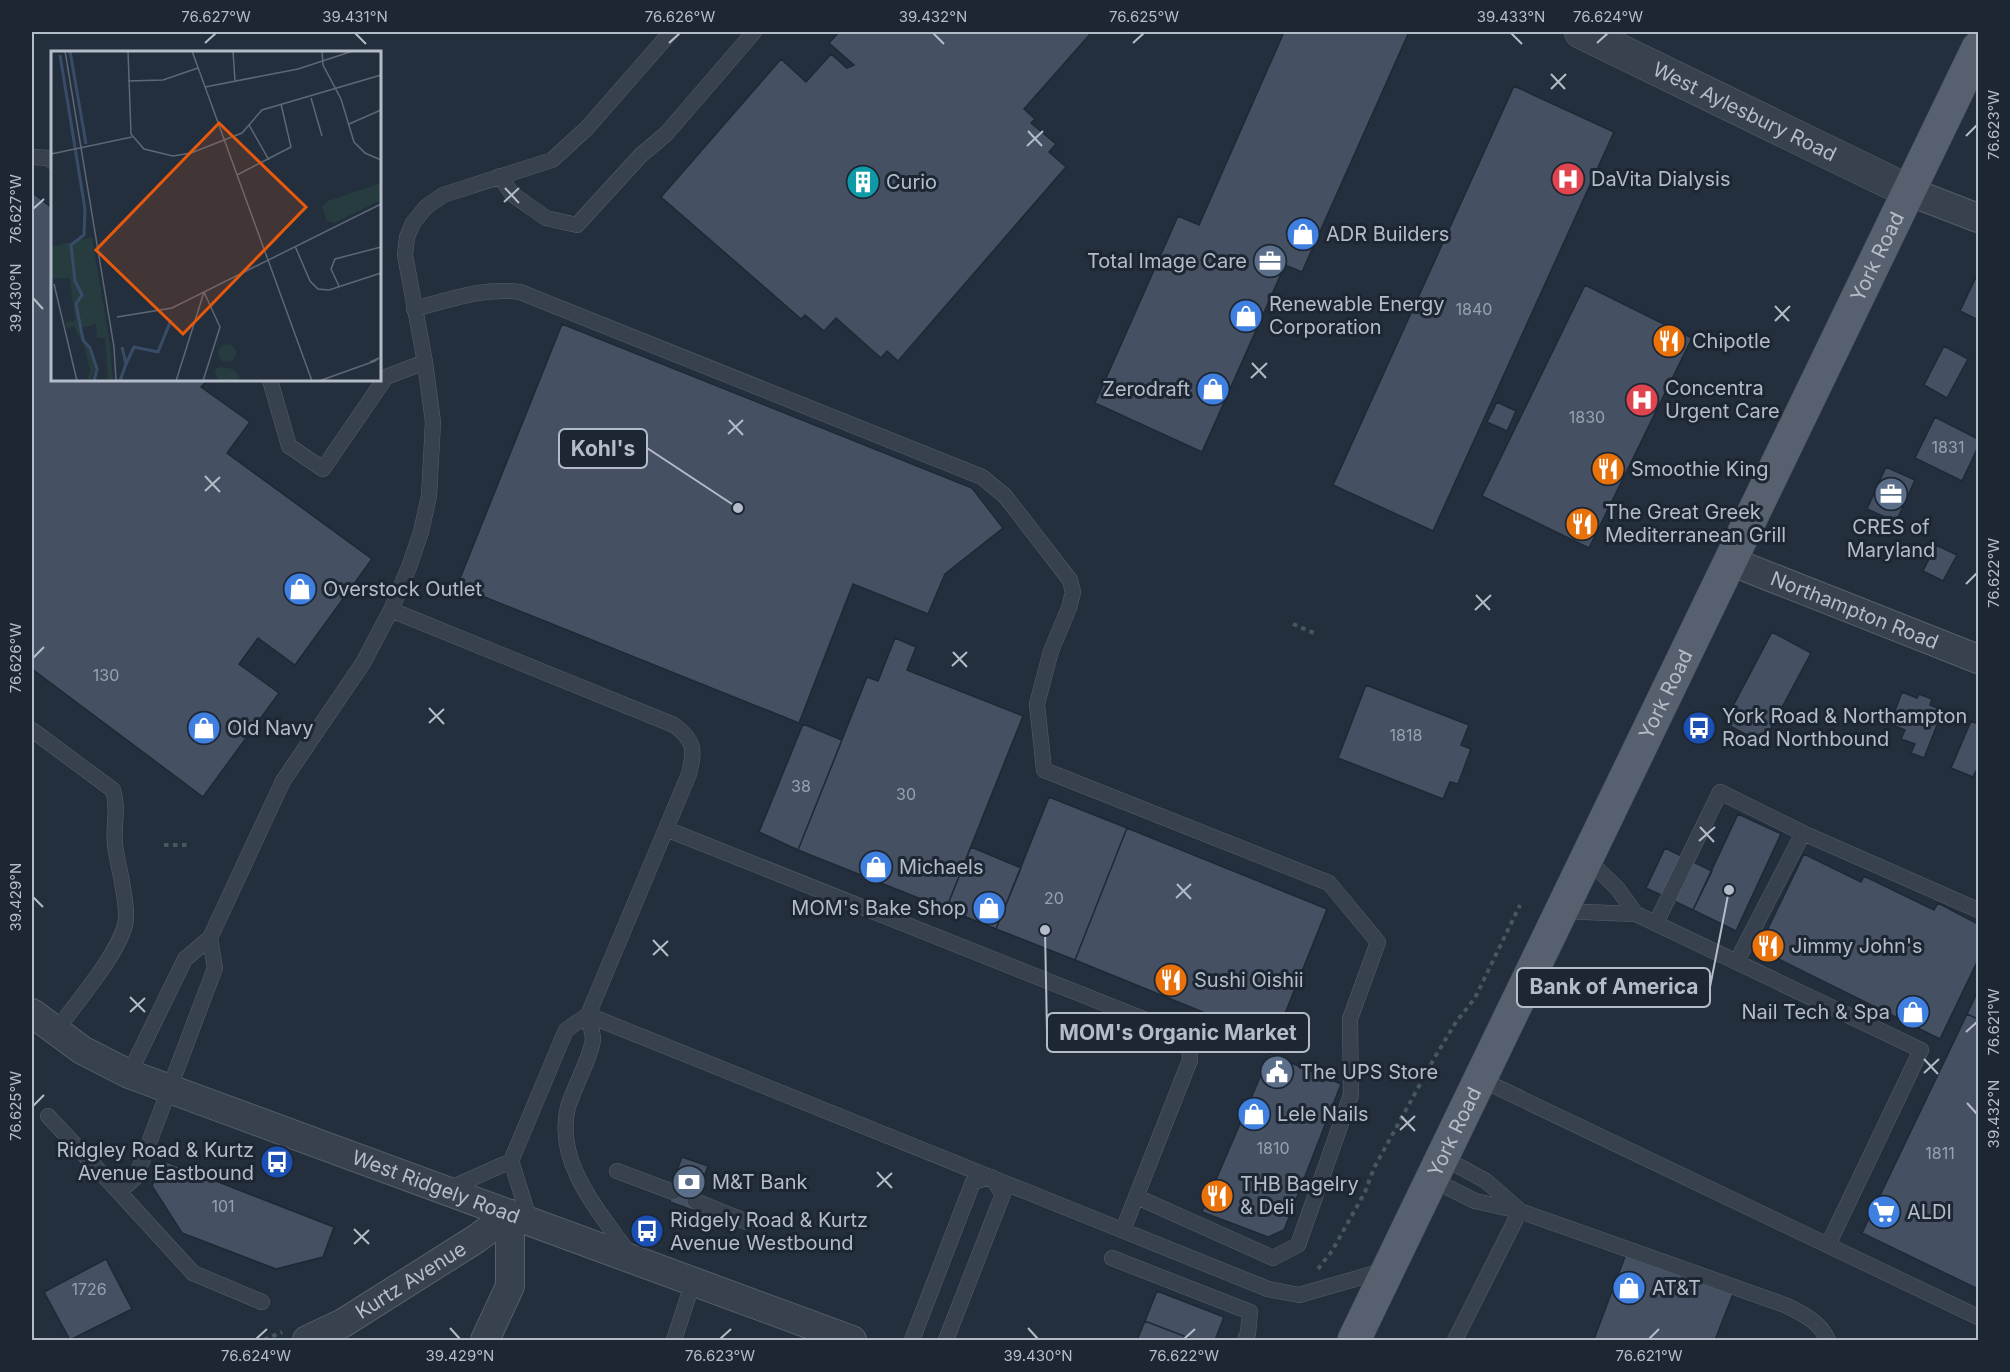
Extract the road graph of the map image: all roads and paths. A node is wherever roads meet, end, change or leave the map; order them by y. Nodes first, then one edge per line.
1 (754, 32) edge
2 (1581, 32) edge
3 (666, 33) edge
4 (1978, 48) edge
5 (32, 157) edge
6 (51, 160) edge
7 (500, 177) junction
8 (1908, 191) junction
9 (1978, 218) edge
10 (414, 309) junction
11 (425, 362) junction
12 (270, 381) edge
13 (1730, 561) junction
14 (391, 609) junction
15 (1293, 624) dead end
16 (1314, 633) dead end
17 (1978, 659) edge
18 (32, 730) edge
19 (666, 830) junction
20 (1803, 832) junction
21 (164, 844) dead end
22 (191, 845) dead end
23 (1587, 858) junction
24 (1520, 905) dead end
25 (1978, 910) edge
26 (1560, 911) junction
27 (1636, 914) junction
28 (1656, 923) junction
29 (210, 938) junction
30 (1737, 961) junction
31 (32, 1013) edge
32 (588, 1015) junction
33 (56, 1031) junction
34 (129, 1074) junction
35 (1480, 1079) junction
36 (169, 1090) junction
37 (48, 1116) dead end
38 (510, 1161) junction
39 (1437, 1168) junction
40 (617, 1171) dead end
41 (991, 1177) junction
42 (446, 1190) junction
43 (118, 1192) junction
44 (673, 1192) dead end
45 (1137, 1197) junction
46 (695, 1201) dead end
47 (1520, 1211) junction
48 (520, 1218) junction
49 (747, 1222) dead end
50 (1123, 1230) junction
51 (1828, 1245) junction
52 (1112, 1258) dead end
53 (633, 1260) junction
54 (1388, 1270) junction
55 (693, 1282) junction
56 (1310, 1292) junction
57 (262, 1302) dead end
58 (1978, 1317) edge
59 (307, 1341) edge
60 (485, 1341) edge
61 (674, 1341) edge
62 (852, 1341) edge
63 (912, 1341) edge
64 (946, 1341) edge
65 (1245, 1341) edge
66 (1354, 1341) edge
67 (1455, 1341) edge
68 (1828, 1341) edge

1 - 7 lane
2 - 8 street, West Aylesbury Road
3 - 7 lane
4 - 8 main road, York Road
5 - 6 lane
7 - 10 lane
8 - 9 street
8 - 13 main road, York Road
10 - 11 lane
10 - 45 lane
11 - 12 lane
11 - 14 lane
13 - 17 street, Northampton Road
13 - 23 main road, York Road
14 - 19 lane
14 - 29 lane
15 - 16 path
18 - 33 lane
19 - 32 lane
19 - 45 lane
20 - 25 lane
20 - 28 lane
20 - 30 lane
21 - 22 path
23 - 26 main road, York Road
23 - 27 lane
24 - 56 path
26 - 27 lane
26 - 35 main road, York Road
27 - 28 lane
28 - 30 lane
29 - 34 lane
29 - 36 lane
30 - 51 lane
31 - 33 street, West Ridgely Road
32 - 38 lane
32 - 41 lane
32 - 53 lane
33 - 34 street, West Ridgely Road
34 - 36 street, West Ridgely Road
35 - 39 main road, York Road
35 - 51 lane
36 - 42 street, West Ridgely Road
36 - 43 lane
37 - 43 lane
38 - 42 lane
38 - 48 lane
39 - 47 lane
39 - 47 lane
39 - 54 main road, York Road
40 - 44 lane
41 - 50 lane
41 - 63 lane
41 - 64 lane
42 - 48 street, West Ridgely Road
43 - 57 lane
45 - 50 lane
46 - 49 lane
47 - 67 lane
47 - 68 lane
48 - 53 street, West Ridgely Road
48 - 59 street, Kurtz Avenue
48 - 60 street
50 - 56 lane
51 - 58 lane
52 - 65 lane
53 - 55 street, West Ridgely Road
54 - 56 lane
54 - 66 main road, York Road
55 - 61 lane
55 - 62 street, West Ridgely Road

